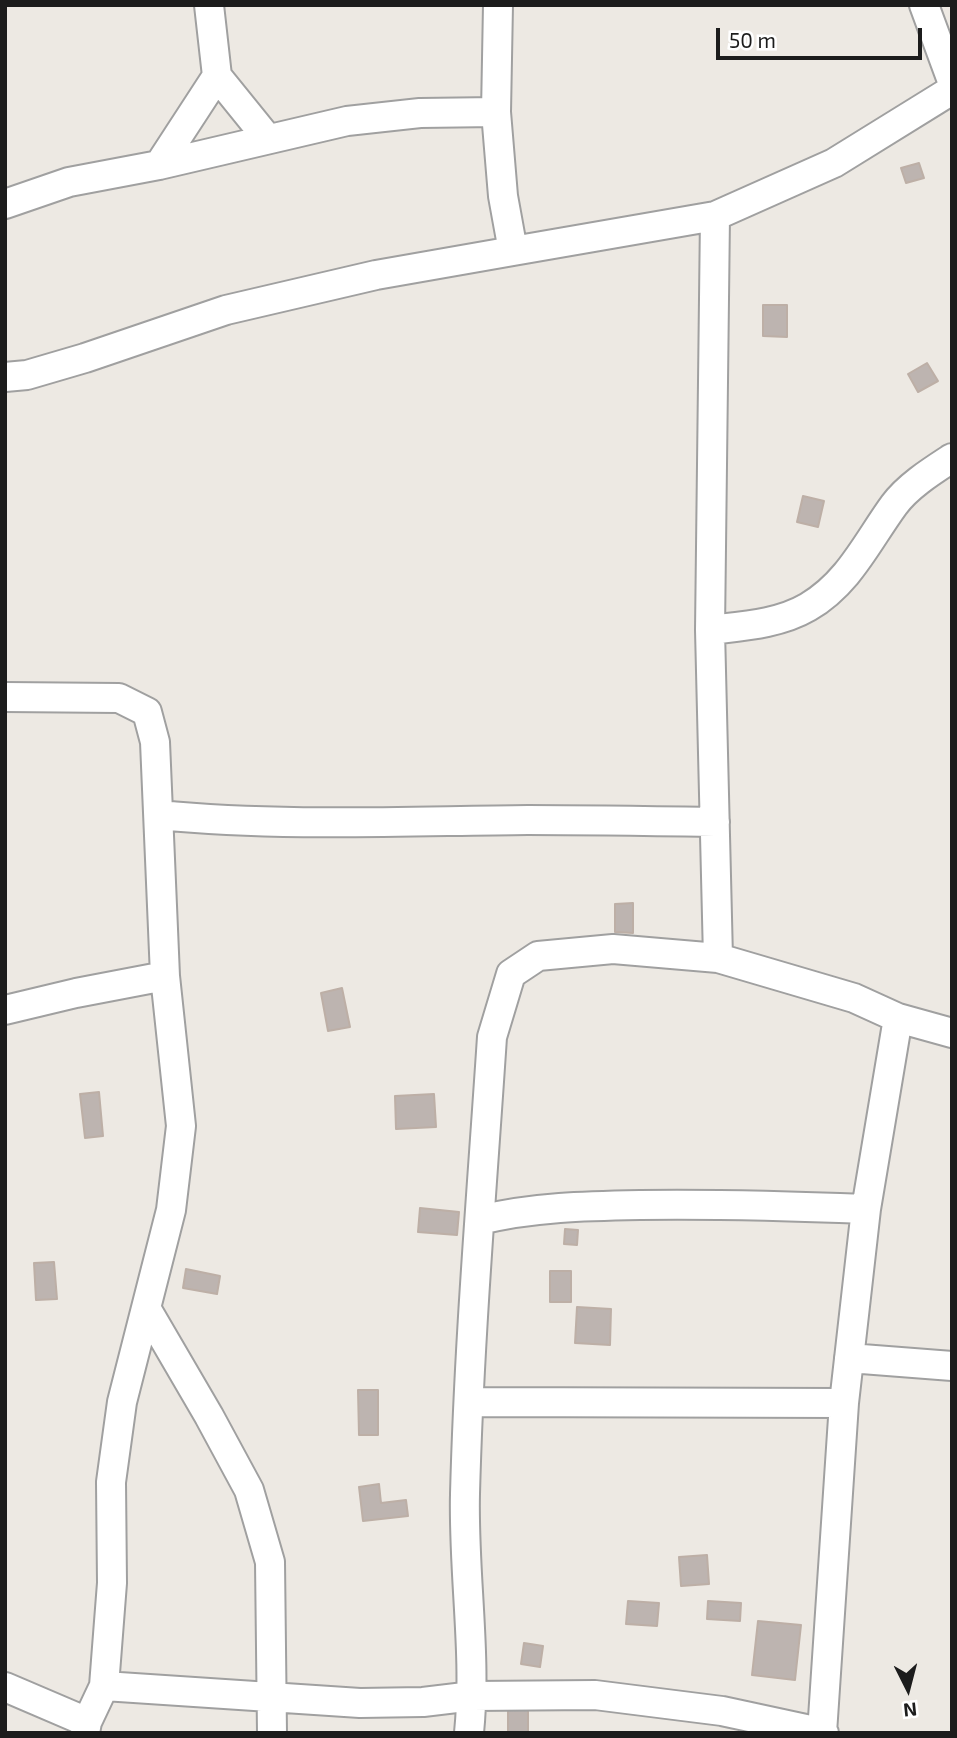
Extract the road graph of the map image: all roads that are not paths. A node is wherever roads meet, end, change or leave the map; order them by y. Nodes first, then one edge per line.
1 (209, 5) edge
2 (498, 5) edge
3 (924, 5) edge
4 (217, 76) junction
5 (952, 81) edge
6 (952, 90) edge
7 (496, 112) junction
8 (268, 139) junction
9 (159, 165) junction
10 (69, 182) junction
11 (5, 184) edge
12 (5, 204) edge
13 (715, 216) junction
14 (513, 251) junction
15 (5, 377) edge
16 (952, 458) edge
17 (710, 630) junction
18 (5, 697) edge
19 (159, 816) junction
20 (715, 822) junction
21 (718, 958) junction
22 (165, 976) junction
23 (5, 1010) edge
24 (898, 1018) junction
25 (952, 1033) edge
26 (866, 1209) junction
27 (481, 1220) junction
28 (146, 1308) junction
29 (849, 1358) junction
30 (952, 1366) edge
31 (470, 1402) junction
32 (844, 1403) junction
33 (5, 1686) edge
34 (104, 1686) junction
35 (473, 1696) junction
36 (272, 1698) junction
37 (86, 1727) edge
38 (272, 1733) edge
39 (469, 1733) edge
40 (823, 1733) edge

1 - 4 street
2 - 7 street
3 - 5 street
4 - 8 street
4 - 9 street
6 - 13 street
7 - 8 street
7 - 14 street
8 - 9 street
9 - 10 street
10 - 11 street
10 - 12 street
13 - 14 street
13 - 17 street
14 - 15 street
16 - 17 street
17 - 20 street
18 - 19 street
19 - 20 street
19 - 22 street
20 - 21 street
21 - 24 street
21 - 27 street
22 - 23 street
22 - 28 street
24 - 25 street
24 - 26 street
26 - 27 street
26 - 29 street
27 - 31 street
28 - 34 street
28 - 36 street
29 - 30 street
29 - 32 street
31 - 32 street
31 - 35 street
32 - 40 street
33 - 37 street
34 - 36 street
34 - 37 street
35 - 36 street
35 - 39 street
35 - 40 street
36 - 38 street

